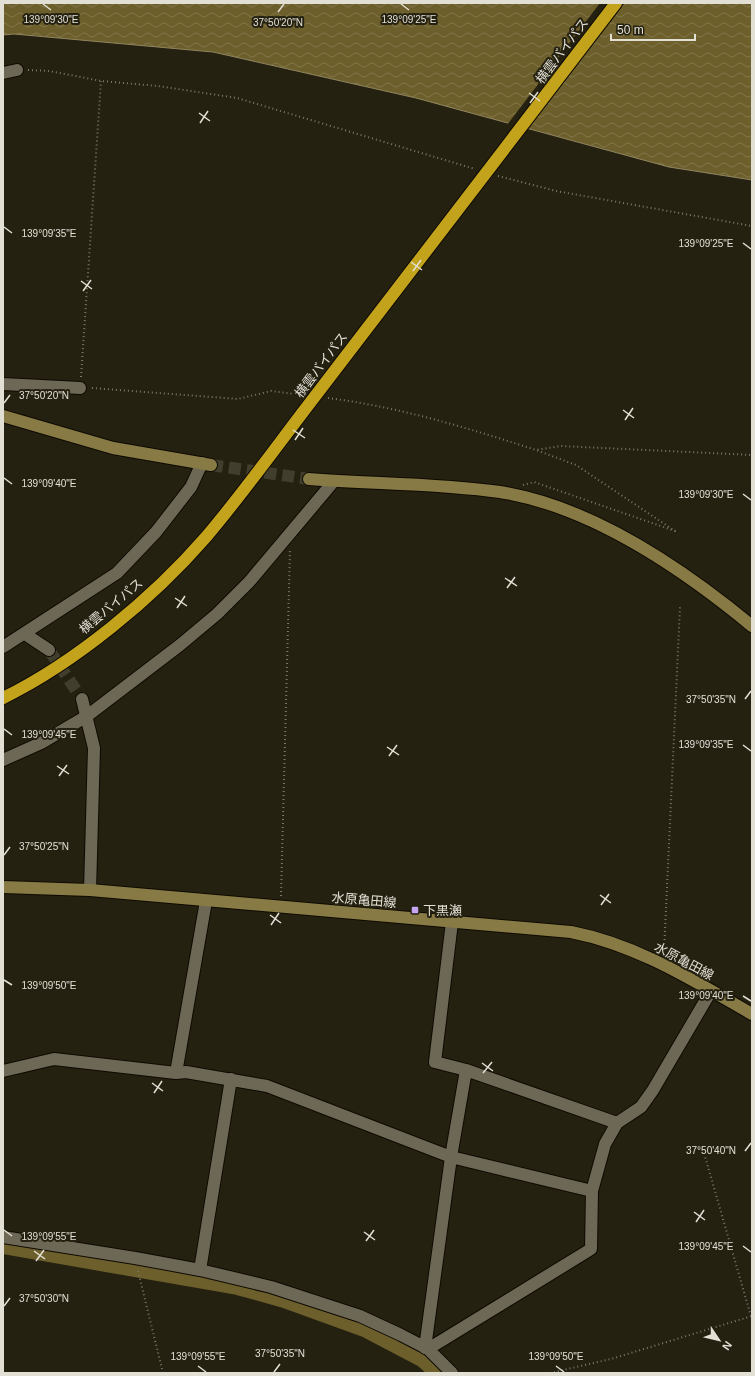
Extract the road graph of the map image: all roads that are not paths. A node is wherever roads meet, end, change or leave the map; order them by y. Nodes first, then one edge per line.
1 (616, 3) edge
2 (17, 70) road end
3 (3, 73) edge
4 (3, 384) edge
5 (80, 388) road end
6 (3, 416) edge
7 (207, 464) joint
8 (309, 479) tunnel mouth
9 (334, 481) junction
10 (752, 626) edge
11 (25, 634) junction
12 (3, 647) edge
13 (48, 650) tunnel mouth
14 (3, 698) edge
15 (82, 699) tunnel mouth
16 (87, 716) junction
17 (3, 760) edge
18 (3, 887) edge
19 (90, 890) junction
20 (206, 901) junction
21 (452, 922) junction
22 (711, 991) junction
23 (752, 1014) edge
24 (466, 1070) junction
25 (3, 1071) edge
26 (176, 1072) junction
27 (231, 1079) junction
28 (616, 1123) junction
29 (451, 1157) junction
30 (592, 1191) junction
31 (3, 1237) edge
32 (200, 1270) junction
33 (426, 1348) junction
34 (452, 1373) edge

1 - 14 highway, 横雲バイパス, bridge
2 - 3 street
4 - 5 street
6 - 7 main road
7 - 11 street
8 - 9 main road
9 - 10 main road
9 - 16 street
11 - 12 street
11 - 13 street
15 - 16 street
16 - 17 street
16 - 19 street
18 - 19 main road, 水原亀田線
19 - 20 main road, 水原亀田線
20 - 21 main road, 水原亀田線
20 - 26 street
21 - 22 main road, 水原亀田線
21 - 24 street
22 - 23 main road, 水原亀田線
22 - 28 street
24 - 28 street
24 - 29 street
25 - 26 street
26 - 27 street
27 - 29 street
27 - 32 street
28 - 30 street
29 - 30 street
29 - 33 street
30 - 33 street
31 - 32 street
32 - 33 street
33 - 34 street

